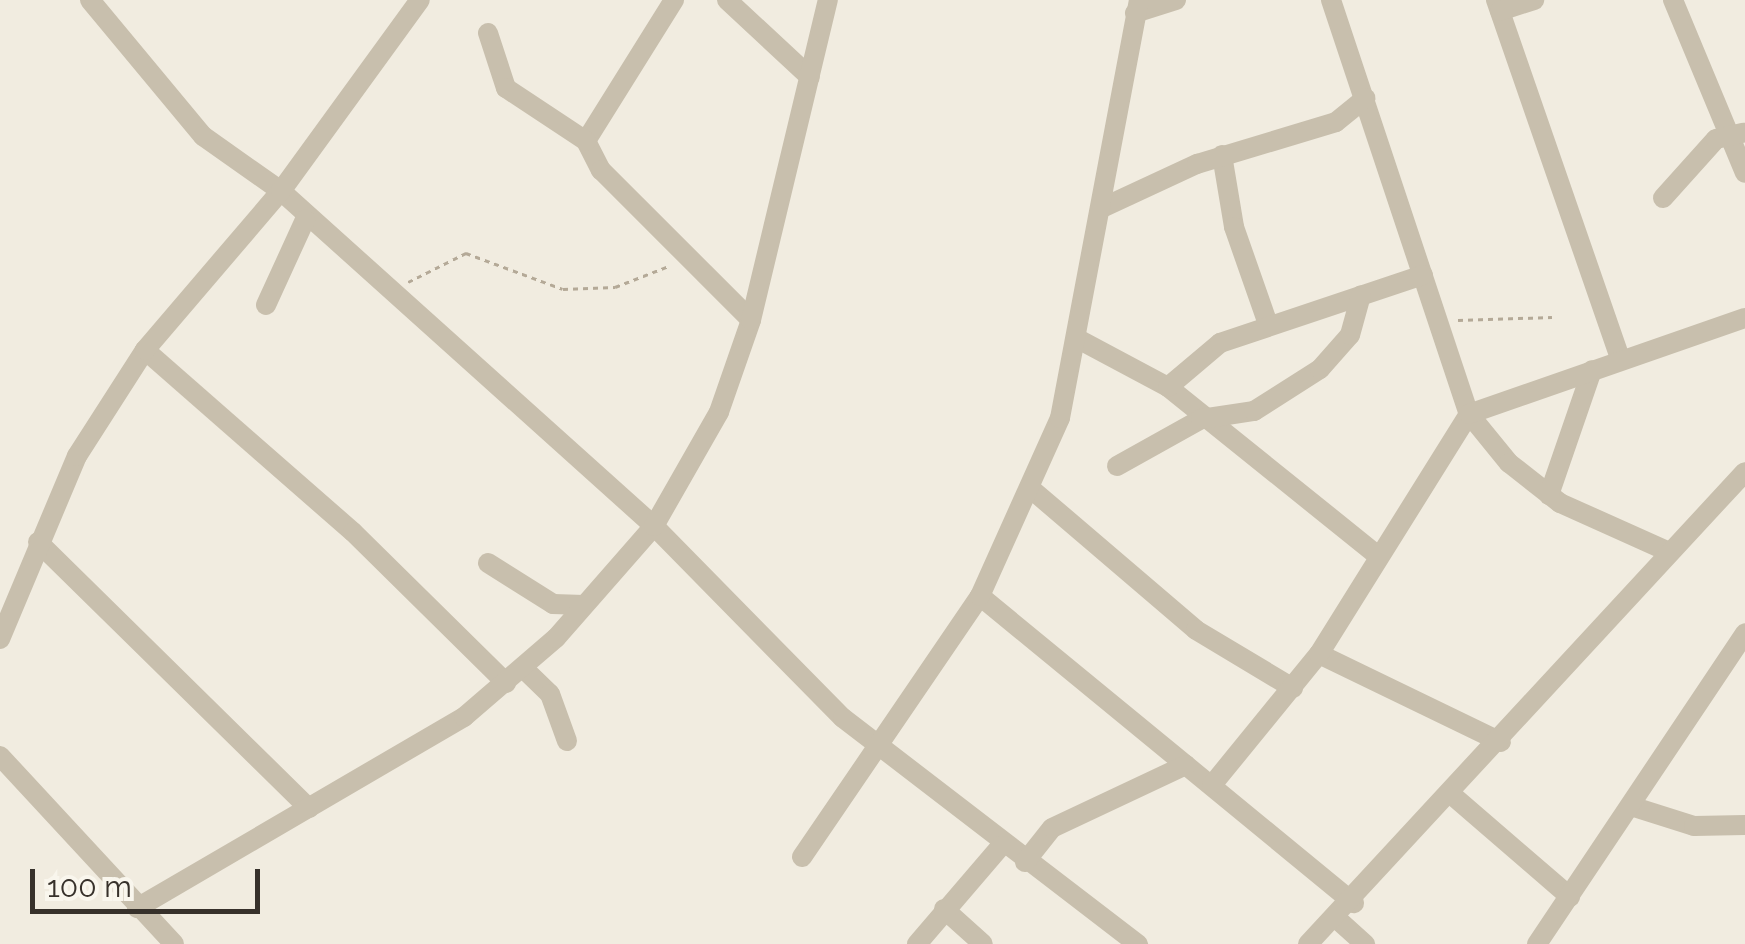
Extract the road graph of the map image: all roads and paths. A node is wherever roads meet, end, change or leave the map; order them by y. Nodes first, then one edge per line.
1 (90, 0) edge
2 (420, 0) edge
3 (674, 0) edge
4 (727, 0) edge
5 (828, 0) edge
6 (1176, 0) edge
7 (1331, 0) edge
8 (1534, 0) edge
9 (1673, 0) edge
10 (1498, 5) edge
11 (1137, 7) edge
12 (488, 32) dead end
13 (810, 77) junction
14 (1366, 98) junction
15 (1739, 134) edge
16 (586, 141) junction
17 (1222, 156) junction
18 (1745, 173) edge
19 (282, 191) junction
20 (1663, 198) dead end
21 (1102, 208) junction
22 (305, 220) junction
23 (694, 257) junction
24 (1423, 275) junction
25 (1361, 295) junction
26 (396, 300) junction
27 (266, 305) dead end
28 (1552, 316) dead end
29 (1745, 318) edge
30 (751, 320) junction
31 (1439, 322) junction
32 (1268, 324) junction
33 (1078, 339) junction
34 (145, 350) junction
35 (1621, 360) junction
36 (1592, 370) junction
37 (1168, 387) junction
38 (1469, 414) junction
39 (1201, 419) junction
40 (1117, 466) dead end
41 (1745, 472) edge
42 (1030, 488) junction
43 (1549, 495) junction
44 (654, 526) junction
45 (38, 542) junction
46 (1668, 551) junction
47 (1377, 554) junction
48 (488, 563) dead end
49 (980, 596) junction
50 (584, 605) junction
51 (1745, 633) edge
52 (0, 640) edge
53 (1319, 654) junction
54 (523, 668) junction
55 (506, 683) junction
56 (1293, 688) junction
57 (567, 741) dead end
58 (1501, 742) junction
59 (877, 747) junction
60 (0, 756) edge
61 (1186, 765) junction
62 (1212, 786) junction
63 (1452, 795) junction
64 (1634, 807) junction
65 (309, 808) junction
66 (1745, 824) edge
67 (1001, 846) junction
68 (802, 856) dead end
69 (1025, 862) junction
70 (1570, 897) junction
71 (1354, 903) junction
72 (138, 908) junction
73 (944, 910) junction
74 (1337, 919) junction
75 (174, 944) edge
76 (918, 944) edge
77 (983, 944) edge
78 (1138, 944) edge
79 (1308, 944) edge
80 (1364, 944) edge
81 (1537, 944) edge

1 - 19 street
2 - 19 street
3 - 16 street
4 - 13 street
5 - 13 street
6 - 11 street
7 - 14 street
8 - 10 street
9 - 15 street
10 - 35 street
11 - 21 street
12 - 16 street
13 - 30 street
14 - 17 street
14 - 24 street
15 - 18 street
15 - 20 street
16 - 23 street
17 - 21 street
17 - 32 street
19 - 22 street
19 - 34 street
21 - 33 street
22 - 26 street
22 - 27 street
23 - 26 path
23 - 30 street
24 - 25 street
24 - 31 street
25 - 32 street
25 - 39 street
26 - 44 street
28 - 31 path
29 - 35 street
30 - 44 street
31 - 38 street
32 - 37 street
33 - 37 street
33 - 42 street
34 - 45 street
34 - 55 street
35 - 36 street
36 - 38 street
36 - 43 street
37 - 39 street
38 - 43 street
38 - 47 street
39 - 40 street
39 - 47 street
41 - 46 street
42 - 49 street
42 - 56 street
43 - 46 street
44 - 50 street
44 - 59 street
45 - 52 street
45 - 65 street
46 - 58 street
47 - 53 street
48 - 50 street
49 - 59 street
49 - 61 street
50 - 54 street
51 - 64 street
53 - 56 street
53 - 58 street
54 - 55 street
54 - 57 street
55 - 65 street
56 - 62 street
58 - 63 street
59 - 67 street
59 - 68 street
60 - 72 street
61 - 62 street
61 - 69 street
62 - 71 street
63 - 70 street
63 - 71 street
64 - 66 street
64 - 70 street
65 - 72 street
67 - 69 street
67 - 73 street
69 - 78 street
70 - 81 street
71 - 74 street
72 - 75 street
73 - 76 street
73 - 77 street
74 - 79 street
74 - 80 street

